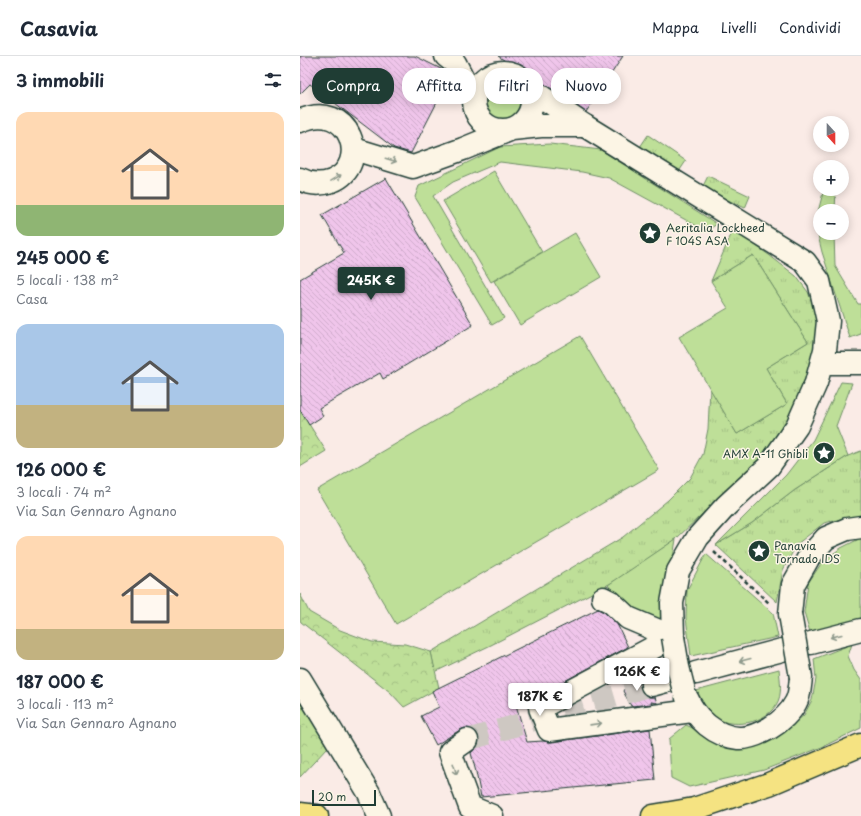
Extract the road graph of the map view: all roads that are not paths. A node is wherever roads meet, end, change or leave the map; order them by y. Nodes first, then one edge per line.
1 (446, 56) edge
2 (500, 64) edge
3 (458, 68) edge
4 (476, 92) edge
5 (543, 98) edge
6 (474, 104) edge
7 (532, 104) edge
8 (300, 121) edge
9 (585, 126) junction
10 (512, 129) junction
11 (354, 149) junction
12 (300, 179) edge
13 (822, 363) junction
14 (861, 363) edge
15 (861, 527) edge
16 (603, 598) dead end
17 (861, 630) edge
18 (673, 637) junction
19 (811, 643) dead end
20 (782, 650) dead end
21 (696, 674) dead end
22 (300, 679) edge
23 (692, 711) junction
24 (468, 740) tunnel mouth
25 (861, 745) edge
26 (300, 814) edge
27 (317, 816) edge
28 (379, 816) edge
29 (492, 816) edge
30 (653, 816) edge

1 - 3 lane
2 - 4 lane
5 - 9 lane
6 - 10 lane
7 - 10 lane
8 - 11 lane
9 - 10 lane
9 - 13 lane
11 -> 10 lane
12 -> 11 lane
13 - 14 lane
13 - 18 lane
15 - 23 lane, bridge
16 - 18 lane
17 -> 19 lane
18 - 23 lane, bridge
18 -> 23 lane
20 -> 21 lane
22 - 28 lane
24 -> 29 lane
25 - 30 main road
26 - 27 main road

